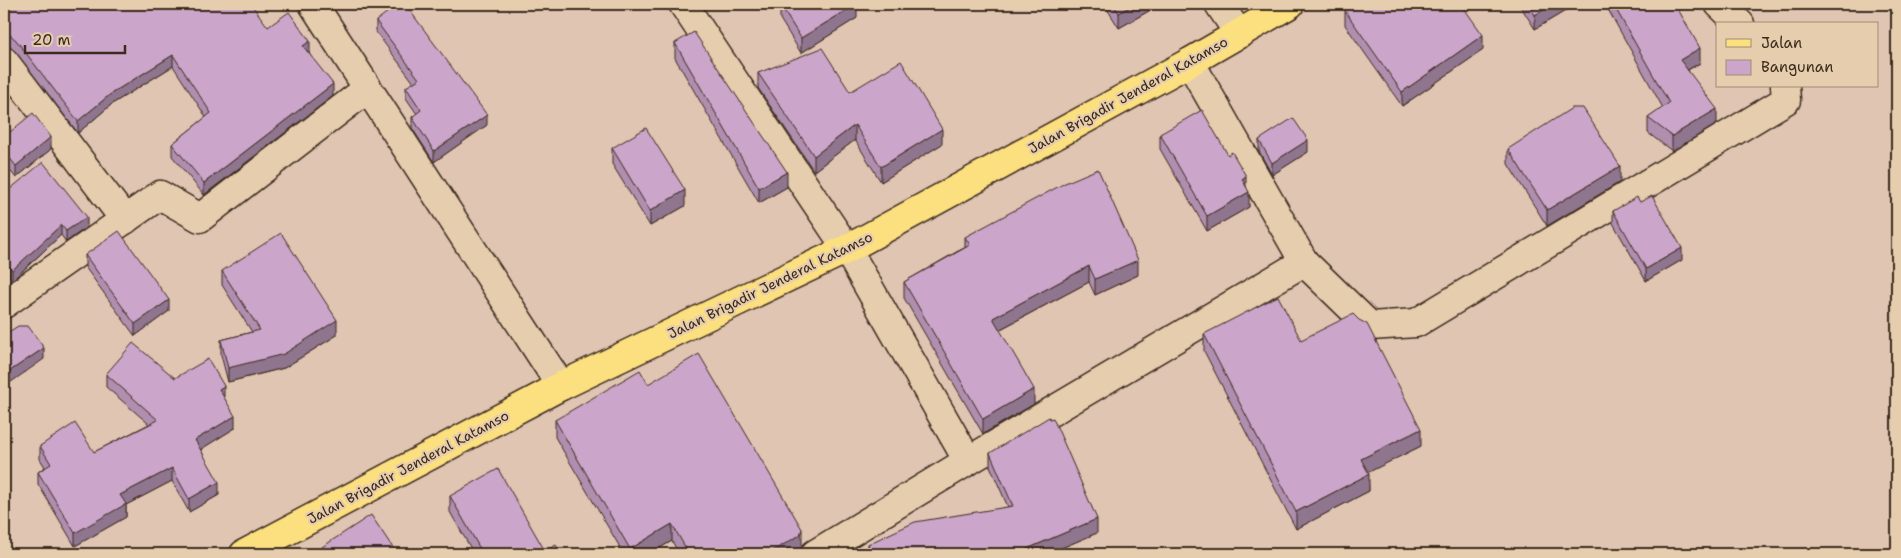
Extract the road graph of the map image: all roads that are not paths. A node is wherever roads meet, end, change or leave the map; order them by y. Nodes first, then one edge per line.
1 (313, 4) edge
2 (683, 4) edge
3 (1219, 4) edge
4 (1290, 4) edge
5 (1719, 4) edge
6 (1738, 22) edge
7 (1239, 34) junction
8 (4, 61) edge
9 (1190, 62) junction
10 (367, 88) junction
11 (1785, 88) edge
12 (125, 220) junction
13 (847, 249) junction
14 (1304, 262) junction
15 (4, 304) edge
16 (561, 386) junction
17 (968, 461) junction
18 (244, 554) edge
19 (815, 554) edge

1 - 10 street
2 - 13 street
3 - 7 street
4 - 7 main road, Jalan Brigadir Jenderal Katamso
5 - 6 street
7 - 9 main road, Jalan Brigadir Jenderal Katamso
8 - 12 street
9 - 13 main road, Jalan Brigadir Jenderal Katamso
9 - 14 street
10 - 12 street
10 - 16 street
11 - 14 street
12 - 15 street
13 - 16 main road, Jalan Brigadir Jenderal Katamso
13 - 17 street
14 - 17 street
16 - 18 main road, Jalan Brigadir Jenderal Katamso
17 - 19 street

